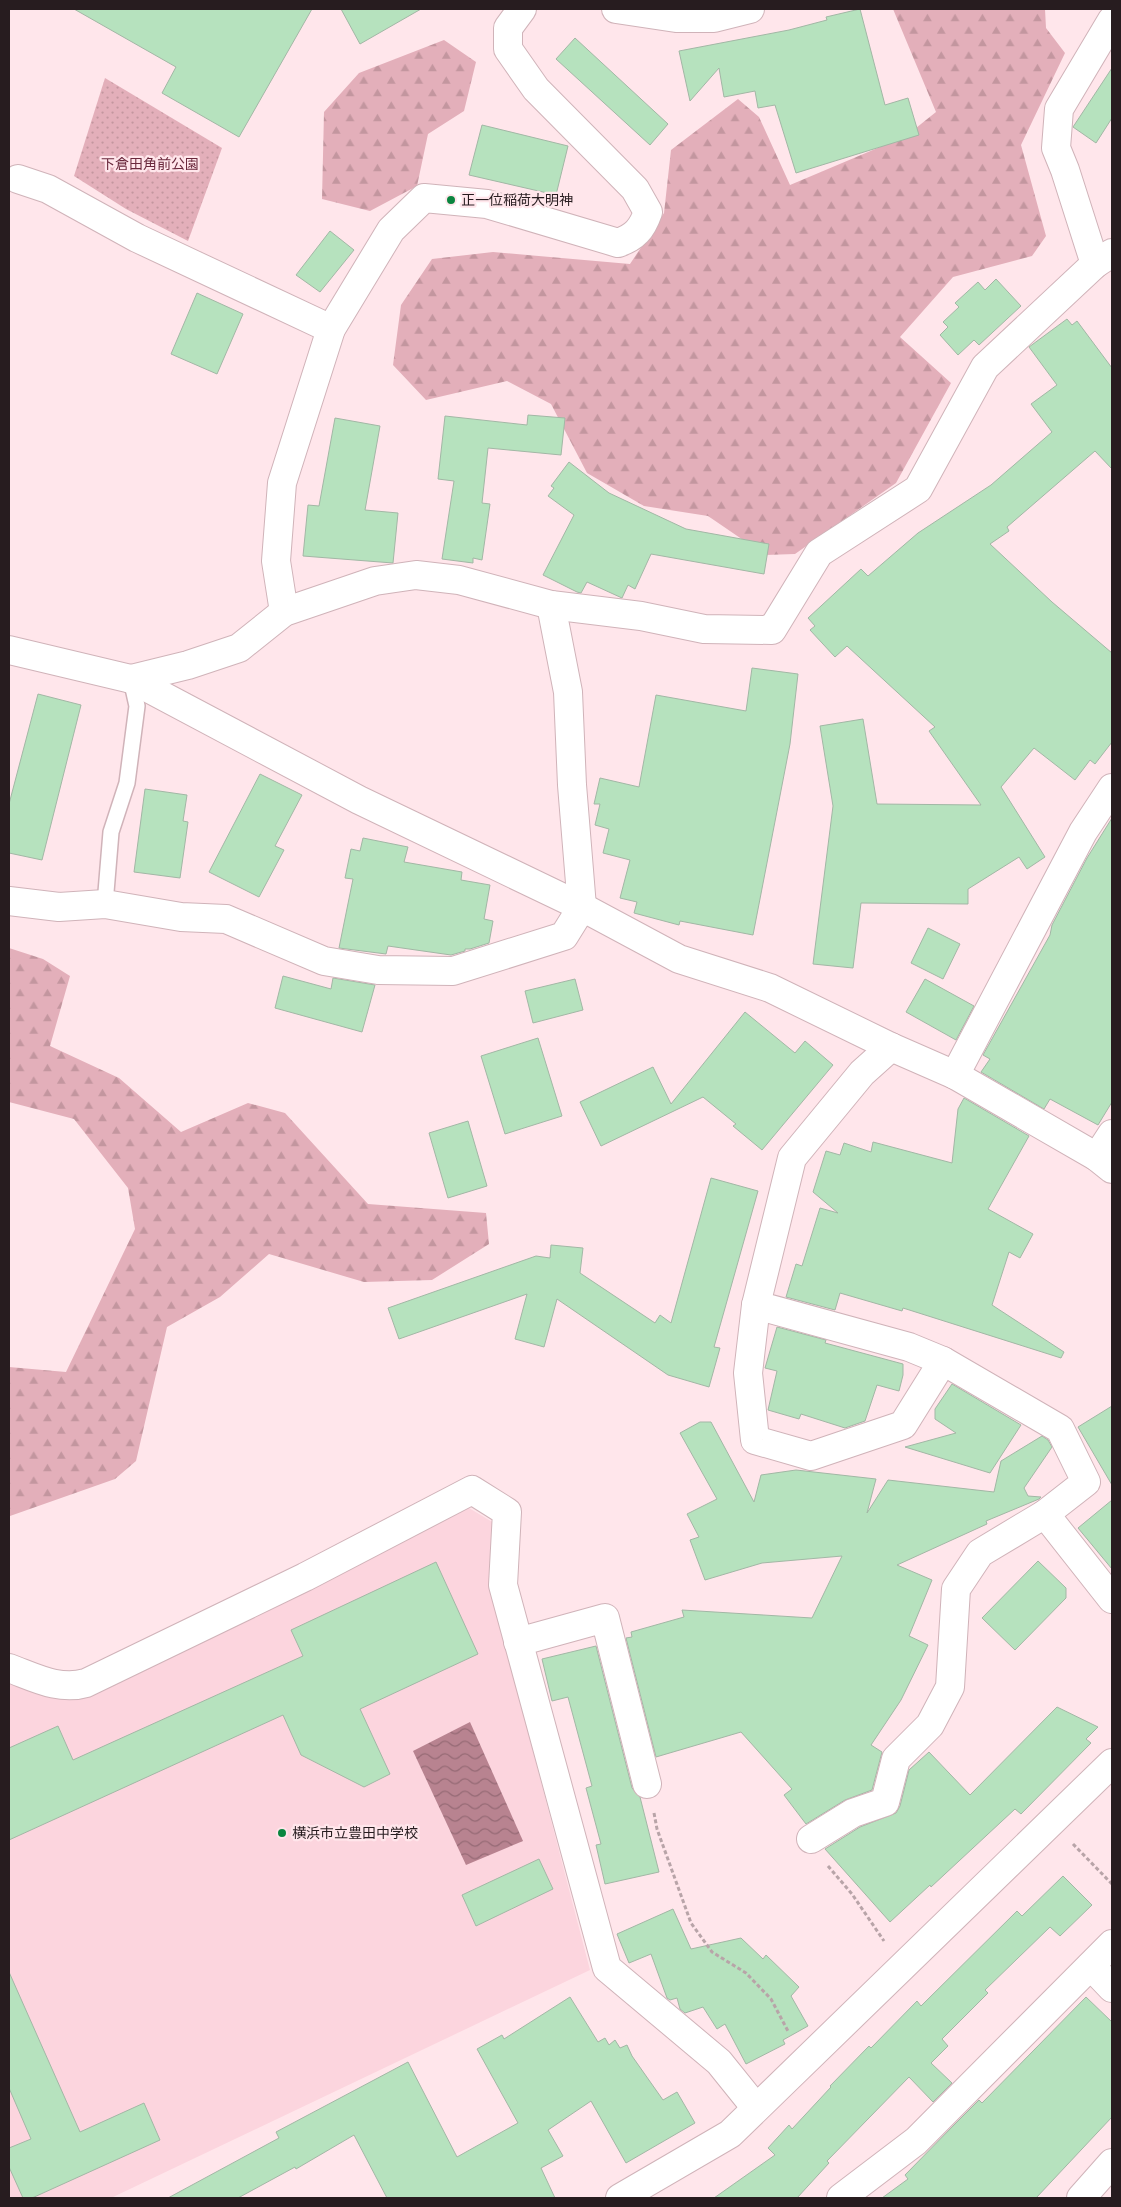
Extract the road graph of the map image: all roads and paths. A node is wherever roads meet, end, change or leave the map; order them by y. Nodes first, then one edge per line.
1 (522, 9) edge
2 (616, 9) edge
3 (750, 9) edge
4 (1112, 20) edge
5 (18, 179) dead end
6 (1104, 259) edge
7 (331, 329) junction
8 (551, 605) junction
9 (284, 612) junction
10 (9, 650) edge
11 (131, 679) junction
12 (1112, 788) edge
13 (9, 901) edge
14 (105, 904) junction
15 (582, 907) junction
16 (891, 1047) junction
17 (955, 1075) junction
18 (1112, 1134) edge
19 (1105, 1163) edge
20 (756, 1304) junction
21 (942, 1361) junction
22 (1045, 1514) junction
23 (1112, 1599) edge
24 (518, 1642) junction
25 (9, 1668) edge
26 (1112, 1763) edge
27 (647, 1784) joint
28 (812, 1839) joint
29 (1073, 1845) dead end
30 (1112, 1884) edge
31 (1112, 1944) edge
32 (1091, 1966) junction
33 (902, 1968) junction
34 (1112, 1988) edge
35 (805, 2062) junction
36 (756, 2108) junction
37 (1112, 2163) edge
38 (620, 2198) edge
39 (841, 2198) edge
40 (1081, 2198) edge

1 - 7 street
2 - 3 street
4 - 6 street
5 - 7 street
6 - 8 street
7 - 9 street
8 - 9 street
8 - 15 street
9 - 11 street
10 - 11 street
11 - 14 lane
11 - 15 street
12 - 17 street
13 - 14 street
14 - 15 street
15 - 16 street
16 - 17 street
16 - 20 street
17 - 19 street
18 - 19 street
20 - 21 street
20 - 21 street
21 - 22 street
22 - 23 street
22 - 28 street
24 - 25 street
24 - 27 street
24 - 36 street
26 - 33 street
27 - 35 path
28 - 33 path
29 - 30 path
31 - 32 street
32 - 34 street
32 - 39 street
33 - 35 street
35 - 36 street
36 - 38 street
37 - 40 street

